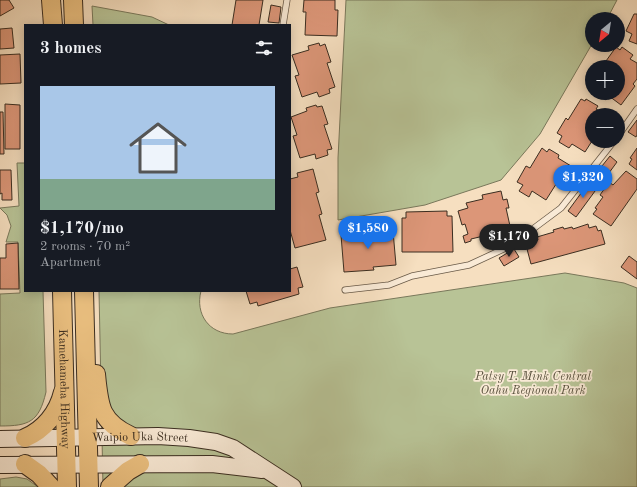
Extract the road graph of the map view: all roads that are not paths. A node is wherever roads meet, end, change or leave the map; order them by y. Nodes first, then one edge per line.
1 (51, 0) edge
2 (73, 0) edge
3 (287, 0) edge
4 (53, 24) edge
5 (74, 24) edge
6 (283, 24) edge
7 (637, 109) edge
8 (625, 126) edge
9 (608, 148) edge
10 (345, 290) dead end
11 (62, 292) edge
12 (84, 292) edge
13 (85, 342) junction
14 (65, 380) junction
15 (66, 436) junction
16 (87, 436) junction
17 (131, 436) junction
18 (24, 438) junction
19 (0, 439) edge
20 (88, 463) junction
21 (25, 464) junction
22 (67, 464) junction
23 (140, 464) junction
24 (0, 465) edge
25 (271, 472) junction
26 (51, 487) edge
27 (67, 487) edge
28 (89, 487) edge
29 (110, 487) edge
30 (293, 487) edge

1 - 4 main road
2 - 5 main road
3 - 6 lane
7 - 8 lane
9 - 10 lane
11 - 14 main road, Kamehameha Highway
12 - 13 main road, Kamehameha Highway
13 - 16 main road, Kamehameha Highway
13 - 17 main road
14 - 15 main road, Kamehameha Highway
14 - 18 main road
15 - 16 street, Waipio Uka Street
15 - 18 street, Waipio Uka Street
15 - 22 main road, Kamehameha Highway
16 - 17 street, Waipio Uka Street
16 - 20 main road, Kamehameha Highway
17 - 25 street, Waipio Uka Street
18 - 19 street, Waipio Uka Street
20 - 22 street, Waipio Uka Street
20 - 23 street, Waipio Uka Street
20 - 28 main road, Kamehameha Highway
21 - 22 street, Waipio Uka Street
21 - 24 street, Waipio Uka Street
21 - 26 main road
22 - 27 main road, Kamehameha Highway
23 - 25 street, Waipio Uka Street
23 - 29 main road
25 - 30 street, Waipio Uka Street

